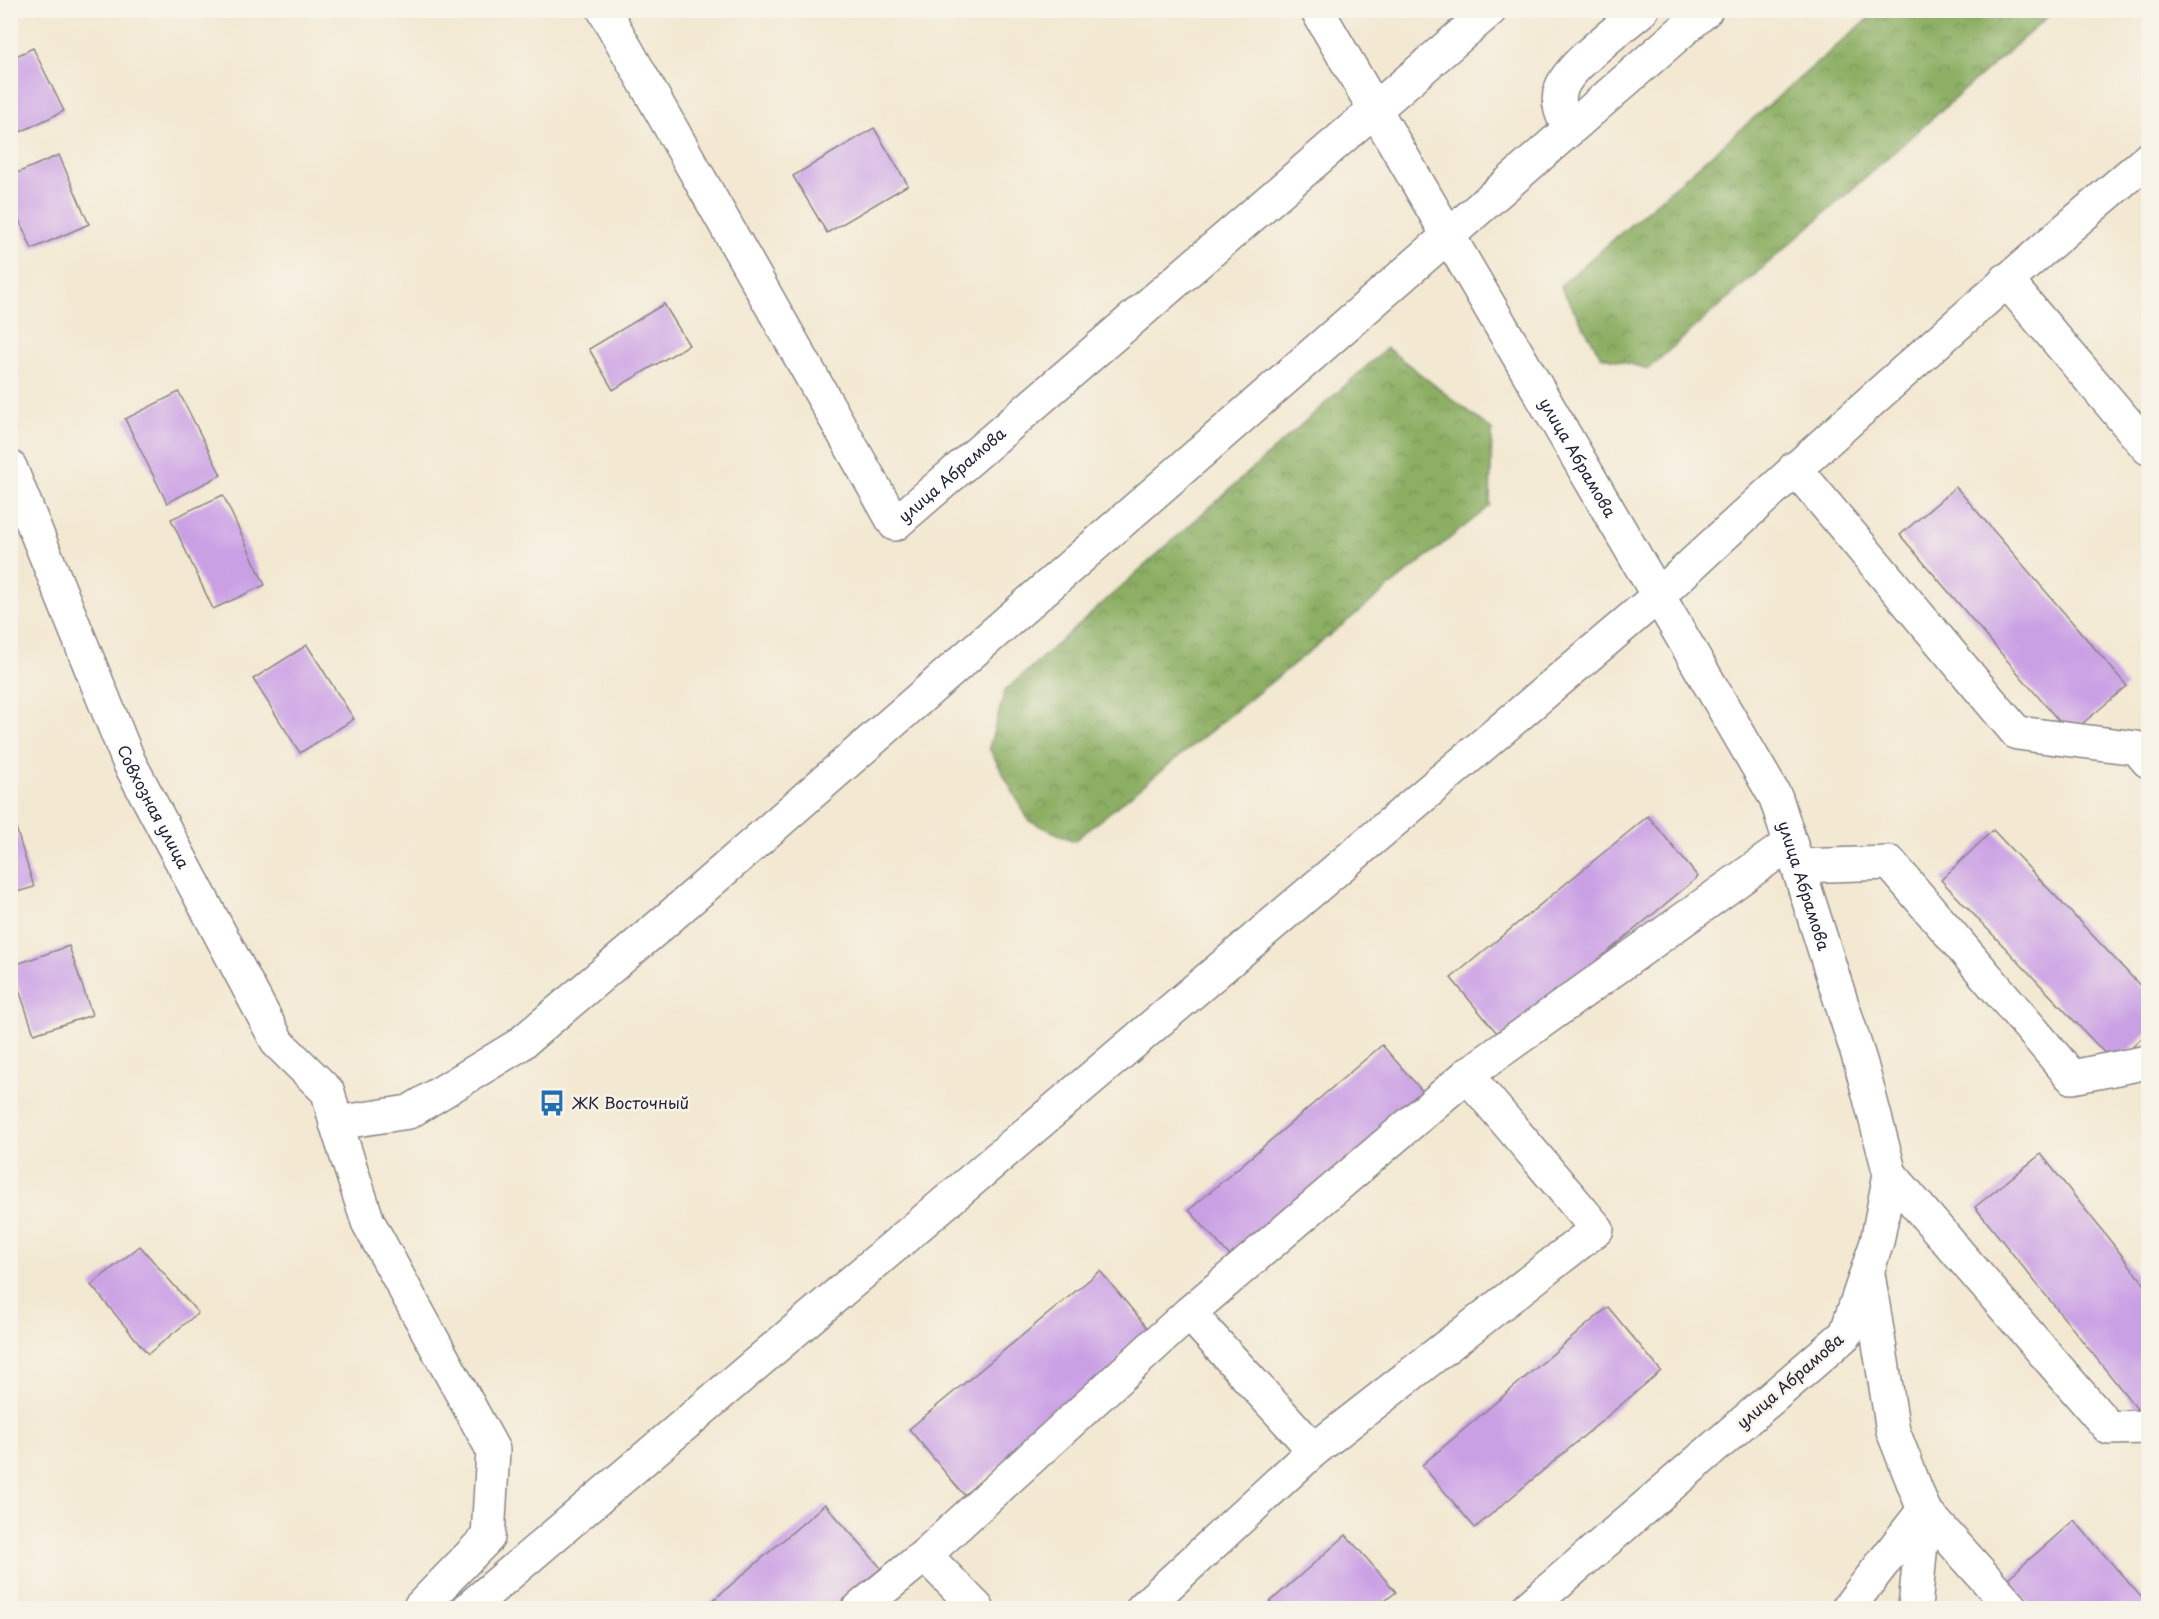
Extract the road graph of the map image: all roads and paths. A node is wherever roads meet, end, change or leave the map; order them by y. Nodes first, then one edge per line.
1 (604, 10) edge
2 (1317, 10) edge
3 (1490, 10) edge
4 (1642, 10) edge
5 (1706, 10) edge
6 (1375, 111) junction
7 (1569, 129) junction
8 (2148, 159) edge
9 (1448, 235) junction
10 (2006, 280) junction
11 (2148, 448) edge
12 (10, 468) edge
13 (1795, 468) junction
14 (1658, 596) junction
15 (2148, 760) edge
16 (1794, 855) junction
17 (2148, 1062) edge
18 (1467, 1075) junction
19 (336, 1123) junction
20 (1890, 1174) junction
21 (1868, 1269) junction
22 (1189, 1313) junction
23 (2148, 1427) edge
24 (1314, 1450) junction
25 (1924, 1510) junction
26 (925, 1555) junction
27 (419, 1608) edge
28 (469, 1608) edge
29 (860, 1608) edge
30 (977, 1608) edge
31 (1143, 1608) edge
32 (1528, 1608) edge
33 (1848, 1608) edge
34 (1915, 1608) edge
35 (2013, 1608) edge

1 - 6 street, улица Абрамова
2 - 6 street, улица Абрамова
3 - 6 street
4 - 7 street
5 - 7 street
6 - 9 street, улица Абрамова
7 - 9 street
8 - 10 street
9 - 14 street, улица Абрамова
9 - 19 street
10 - 11 street
10 - 13 street
12 - 19 street, Совхозная улица
13 - 14 street
13 - 15 street
14 - 16 street, улица Абрамова
14 - 28 street
16 - 17 street
16 - 18 street
16 - 20 street, улица Абрамова
18 - 22 street
18 - 24 street
19 - 27 street, Совхозная улица
20 - 21 street, улица Абрамова
20 - 23 street
21 - 25 street
21 - 32 street, улица Абрамова
22 - 24 street
22 - 26 street
24 - 31 street
25 - 33 street
25 - 34 street
25 - 35 street
26 - 29 street
26 - 30 street

